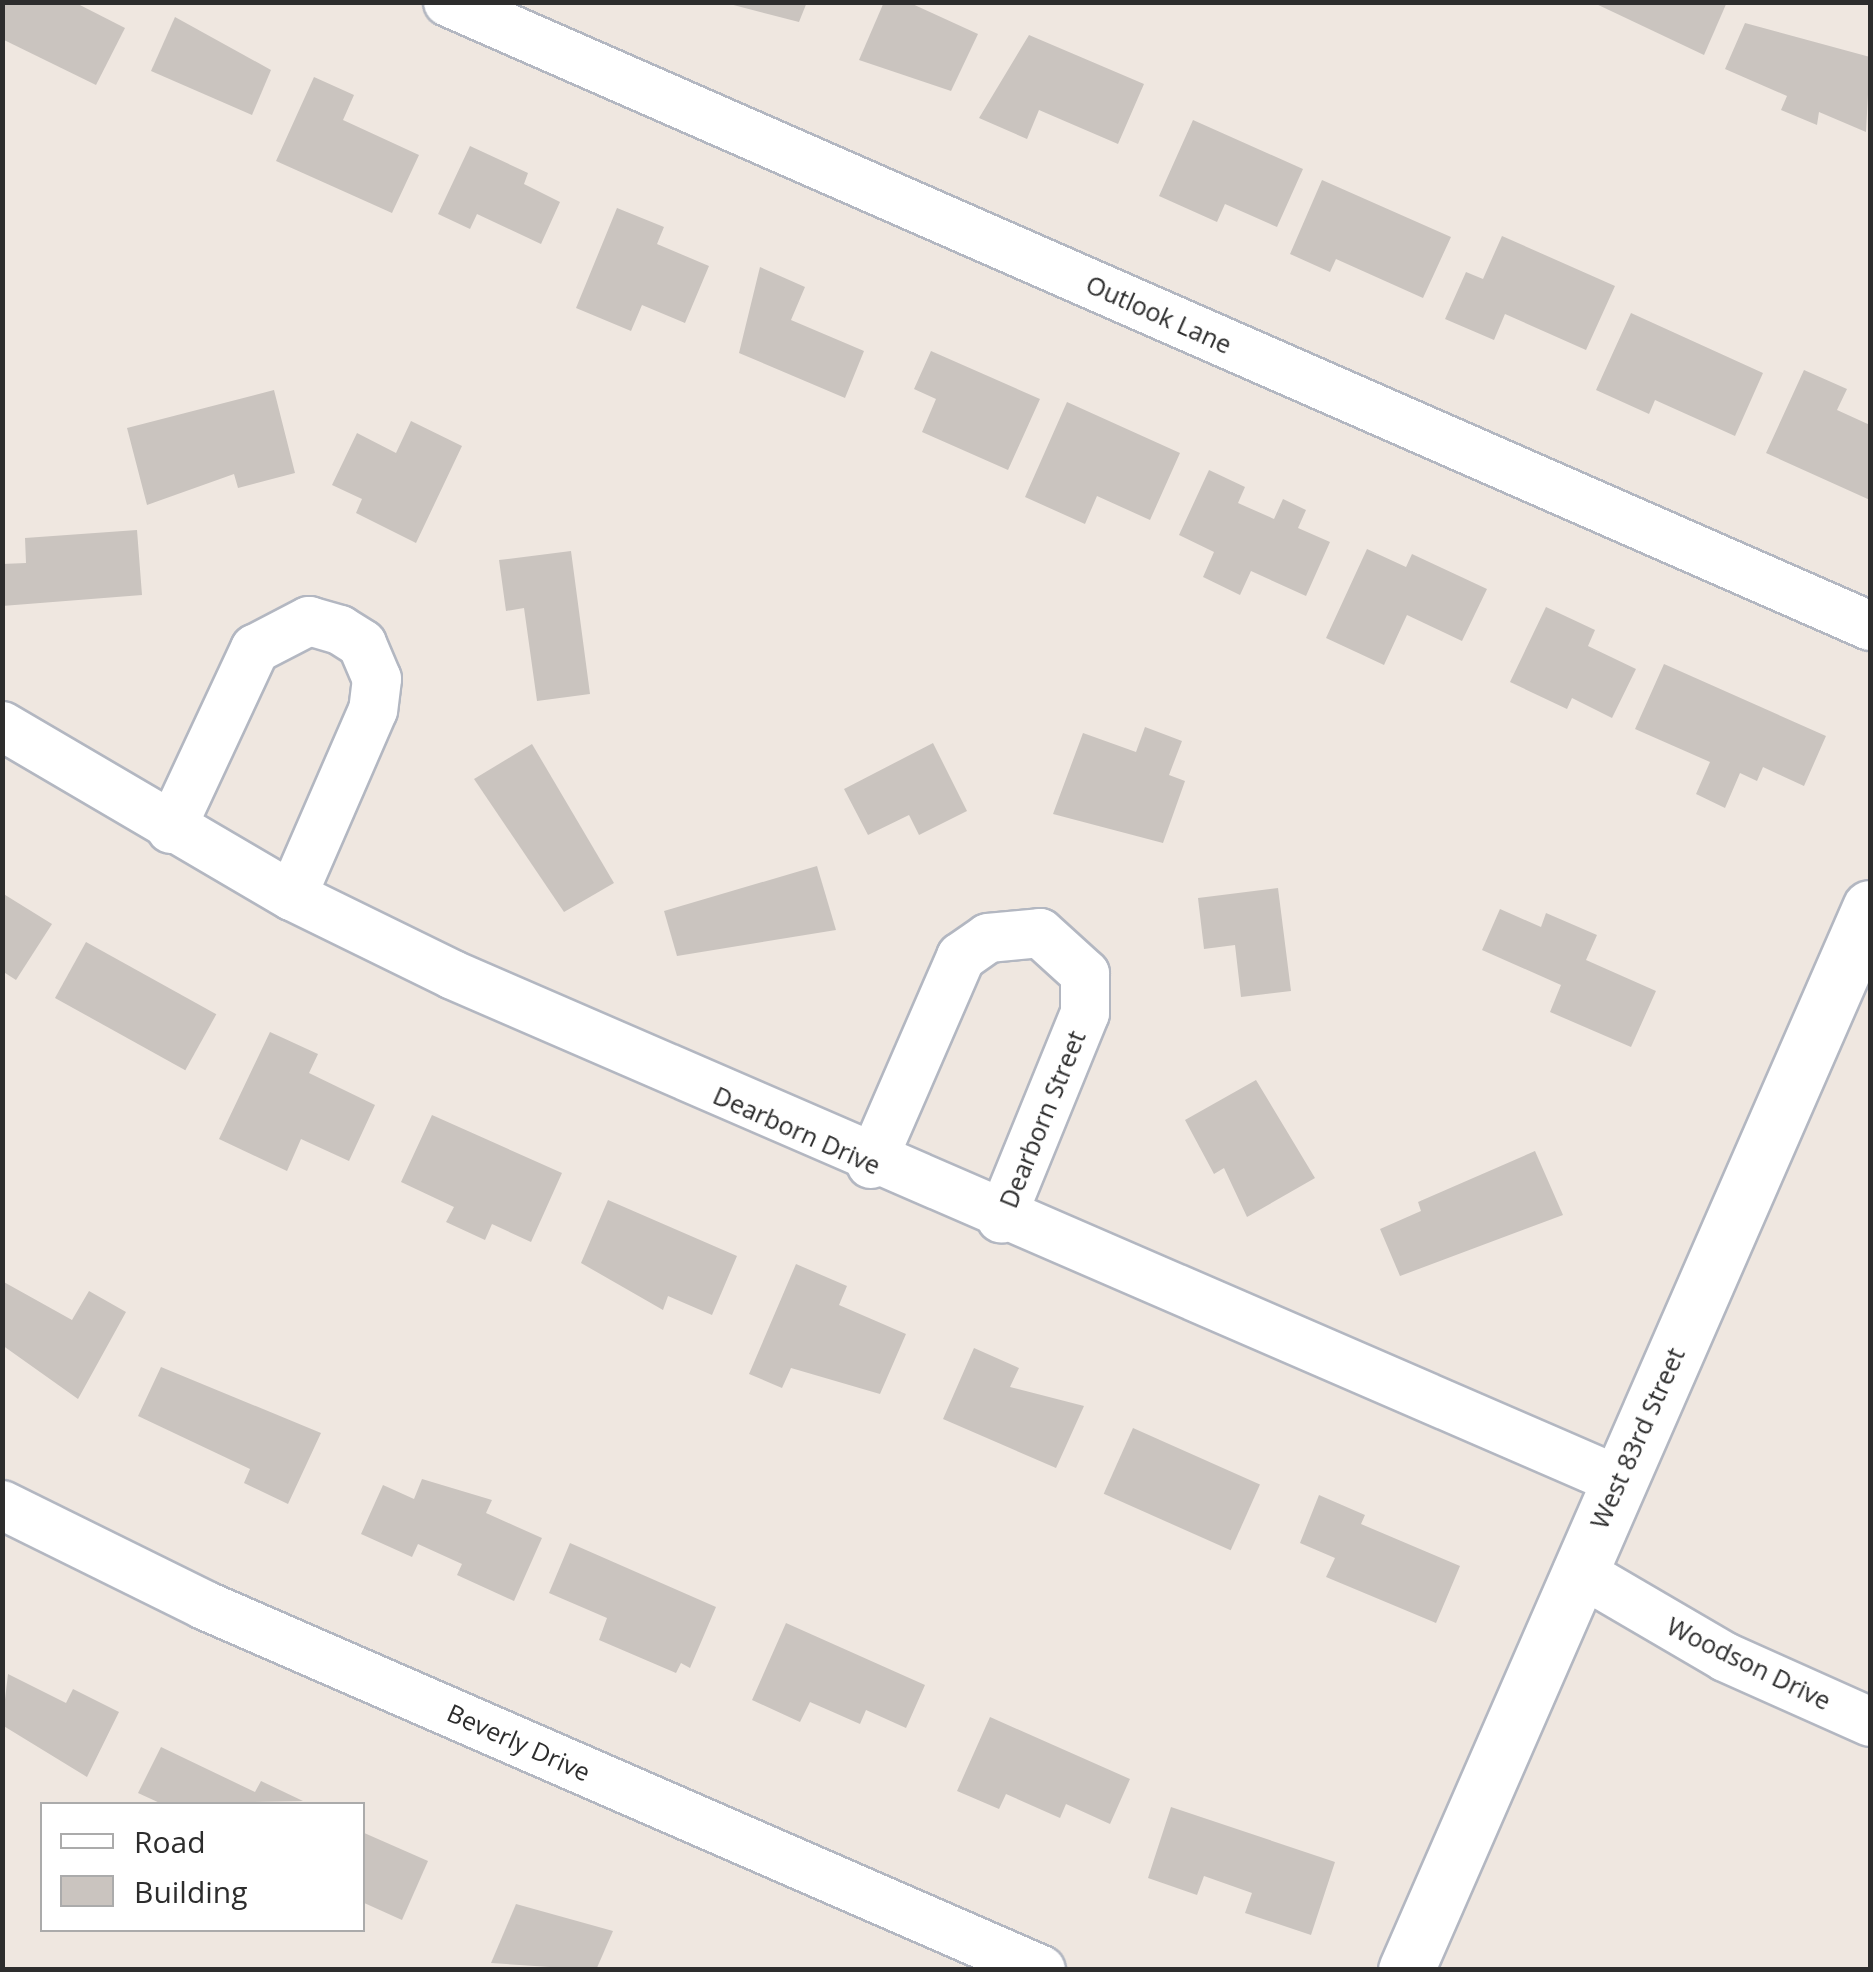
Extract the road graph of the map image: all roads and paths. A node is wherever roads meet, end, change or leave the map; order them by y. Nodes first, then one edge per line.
1 (448, 2) edge
2 (1870, 626) edge
3 (2, 726) edge
4 (171, 829) junction
5 (292, 896) junction
6 (1870, 908) edge
7 (870, 1164) junction
8 (1001, 1219) junction
9 (1618, 1480) junction
10 (2, 1505) edge
11 (1578, 1572) junction
12 (1870, 1722) edge
13 (1041, 1970) edge
14 (1406, 1970) edge

1 - 2 street, Outlook Lane
3 - 4 street, Dearborn Drive
4 - 5 street, Dearborn Drive
4 - 5 street
5 - 7 street, Dearborn Drive
6 - 9 street, West 83rd Street
7 - 8 street, Dearborn Drive
7 - 8 street, Dearborn Street
8 - 9 street, Dearborn Drive
9 - 11 street, West 83rd Street
10 - 13 street, Beverly Drive
11 - 12 street, Woodson Drive
11 - 14 street, West 83rd Street

